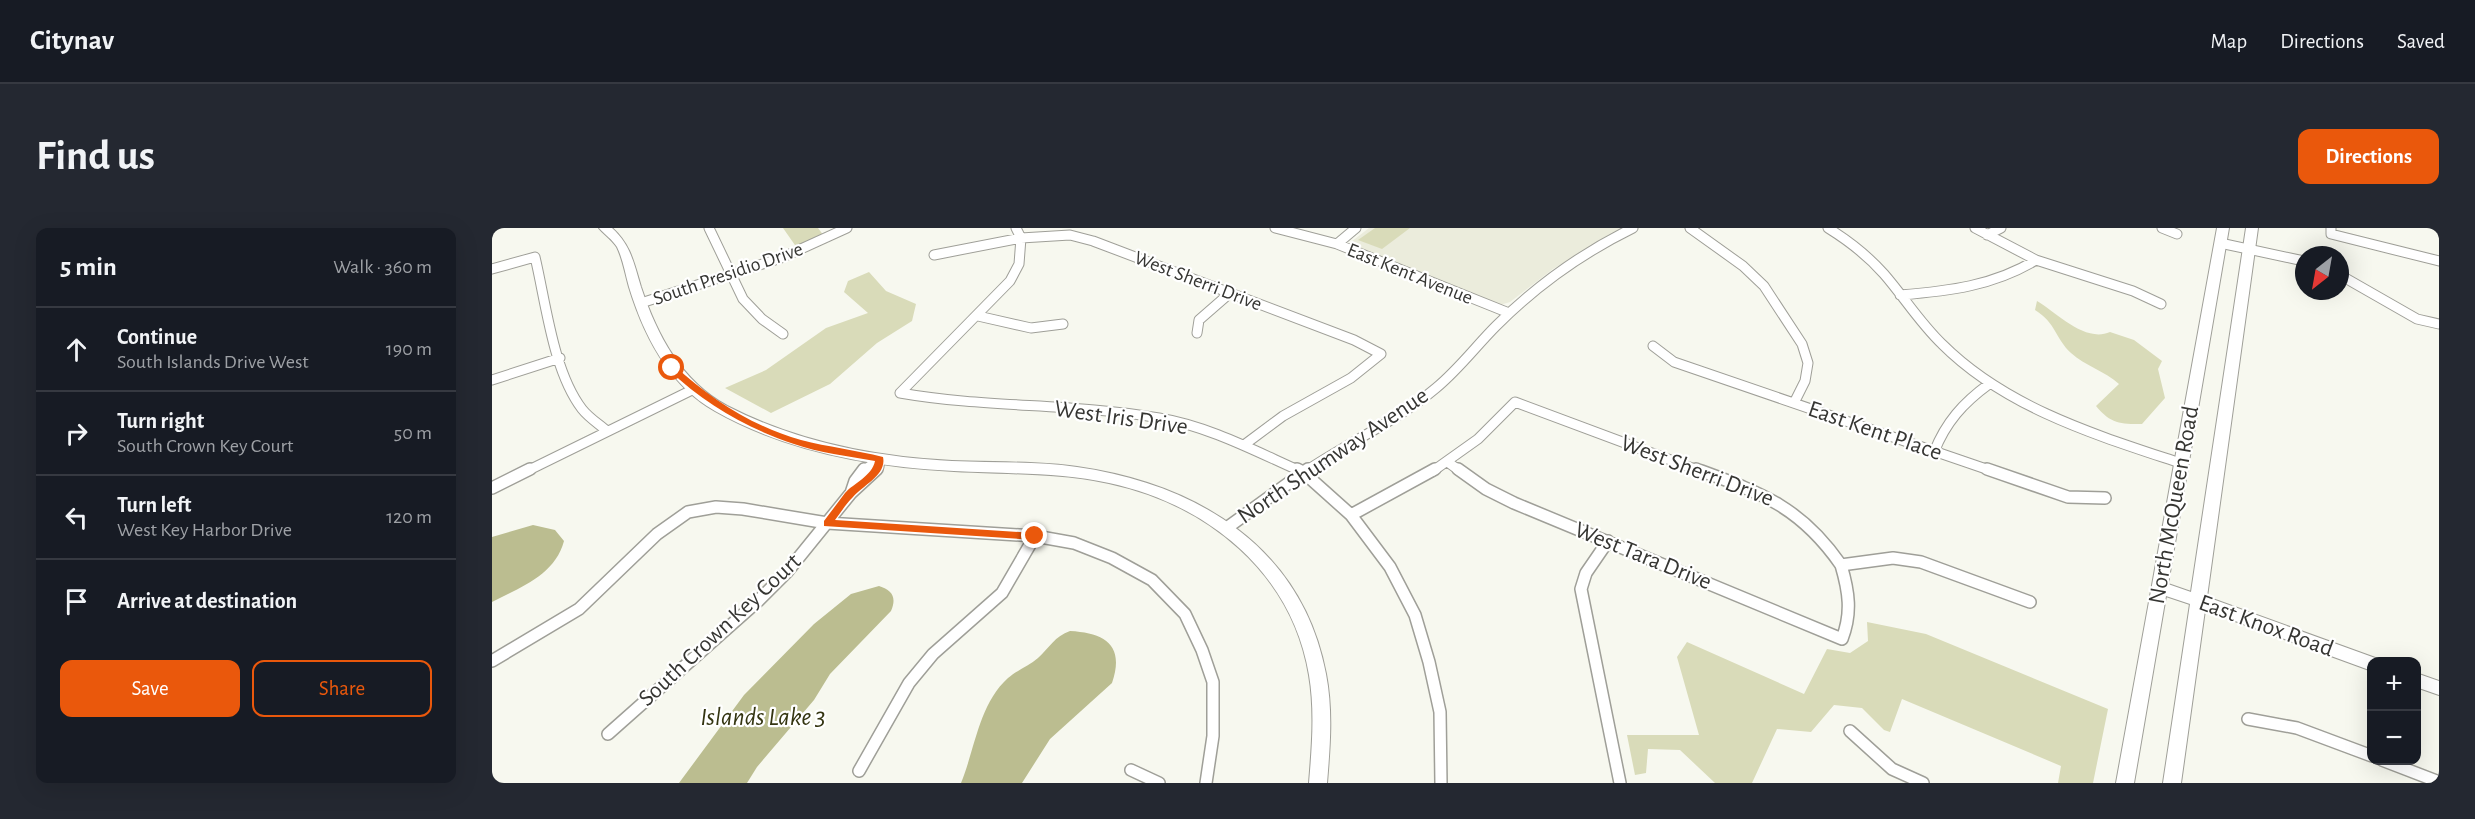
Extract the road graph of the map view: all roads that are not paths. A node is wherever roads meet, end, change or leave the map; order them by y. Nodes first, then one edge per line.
1 (605, 228) edge
2 (709, 228) edge
3 (847, 228) edge
4 (1016, 228) edge
5 (1275, 228) edge
6 (1356, 228) edge
7 (1633, 228) edge
8 (1690, 228) edge
9 (1828, 228) edge
10 (1975, 228) edge
11 (2001, 228) edge
12 (2162, 228) edge
13 (2223, 228) edge
14 (2252, 228) edge
15 (2331, 231) edge
16 (2177, 234) dead end
17 (1987, 235) junction
18 (1021, 238) junction
19 (2220, 243) junction
20 (1336, 244) junction
21 (2248, 249) junction
22 (934, 255) dead end
23 (2295, 259) edge
24 (2036, 260) junction
25 (2439, 261) edge
26 (2295, 264) edge
27 (492, 269) edge
28 (733, 274) junction
29 (2349, 280) edge
30 (1230, 293) junction
31 (1900, 295) junction
32 (641, 303) junction
33 (2161, 304) dead end
34 (1509, 313) junction
35 (978, 316) junction
36 (1062, 324) dead end
37 (2439, 324) edge
38 (1197, 333) dead end
39 (783, 334) dead end
40 (1653, 346) dead end
41 (560, 358) junction
42 (492, 380) edge
43 (1989, 384) junction
44 (694, 389) junction
45 (1794, 404) junction
46 (607, 431) junction
47 (1245, 446) junction
48 (1935, 452) junction
49 (879, 459) junction
50 (1449, 463) junction
51 (2180, 463) junction
52 (1303, 472) junction
53 (492, 488) edge
54 (2105, 498) dead end
55 (1351, 515) junction
56 (827, 523) junction
57 (1228, 527) junction
58 (1035, 536) junction
59 (1608, 542) junction
60 (1841, 565) junction
61 (2160, 587) junction
62 (2198, 601) junction
63 (2030, 602) dead end
64 (1842, 639) joint
65 (492, 661) edge
66 (2367, 662) edge
67 (2421, 682) edge
68 (2439, 688) edge
69 (2248, 719) dead end
70 (1850, 731) dead end
71 (608, 734) dead end
72 (2367, 754) edge
73 (2395, 765) edge
74 (1131, 770) dead end
75 (860, 771) dead end
76 (2439, 782) edge
77 (1159, 783) edge
78 (1206, 783) edge
79 (1318, 783) edge
80 (1442, 783) edge
81 (1620, 783) edge
82 (1923, 783) edge
83 (2125, 783) edge
84 (2172, 783) edge

1 - 32 main road
2 - 28 street
3 - 28 street, South Presidio Drive
4 - 18 street
5 - 20 street, East Kent Avenue
6 - 20 street
7 - 34 street, North Shumway Avenue
8 - 45 street
9 - 31 street
10 - 17 street
11 - 17 street
12 - 16 street
13 - 19 main road, North McQueen Road
14 - 21 main road, North McQueen Road
15 - 25 street
17 - 24 street
18 - 22 street, West Sherri Drive
18 - 30 street, West Sherri Drive
18 - 35 street
19 - 21 street
19 - 51 main road, North McQueen Road
20 - 34 street, East Kent Avenue
21 - 23 street
21 - 26 street
21 - 62 main road, North McQueen Road
24 - 31 street
24 - 33 street
27 - 41 street
28 - 32 street, South Presidio Drive
28 - 39 street
29 - 37 street
30 - 38 street
30 - 47 street, West Sherri Drive
31 - 43 street
32 - 44 main road
34 - 52 street, North Shumway Avenue
35 - 36 street
35 - 47 street, West Iris Drive
40 - 45 street, East Kent Place
41 - 42 street
41 - 46 street
43 - 48 street
43 - 51 street
44 - 46 street
44 - 49 main road
45 - 48 street, East Kent Place
46 - 53 street
47 - 52 street, West Iris Drive
48 - 54 street, East Kent Place
49 - 56 street, South Crown Key Court
49 - 57 main road
50 - 55 street
50 - 59 street, West Tara Drive
50 - 60 street, West Sherri Drive
51 - 61 main road, North McQueen Road
52 - 55 street, West Iris Drive
52 - 57 street, North Shumway Avenue
55 - 80 street, West Iris Drive
56 - 58 street
56 - 65 street
56 - 71 street, South Crown Key Court
57 - 79 main road
58 - 75 street
58 - 78 street
59 - 64 street, West Tara Drive
59 - 81 street
60 - 63 street
60 - 64 street, West Sherri Drive
61 - 62 main road, East Knox Road
61 - 83 main road, North McQueen Road
62 - 66 main road, East Knox Road
62 - 84 main road, North McQueen Road
67 - 68 main road
69 - 72 street
70 - 82 street
73 - 76 street
74 - 77 street

